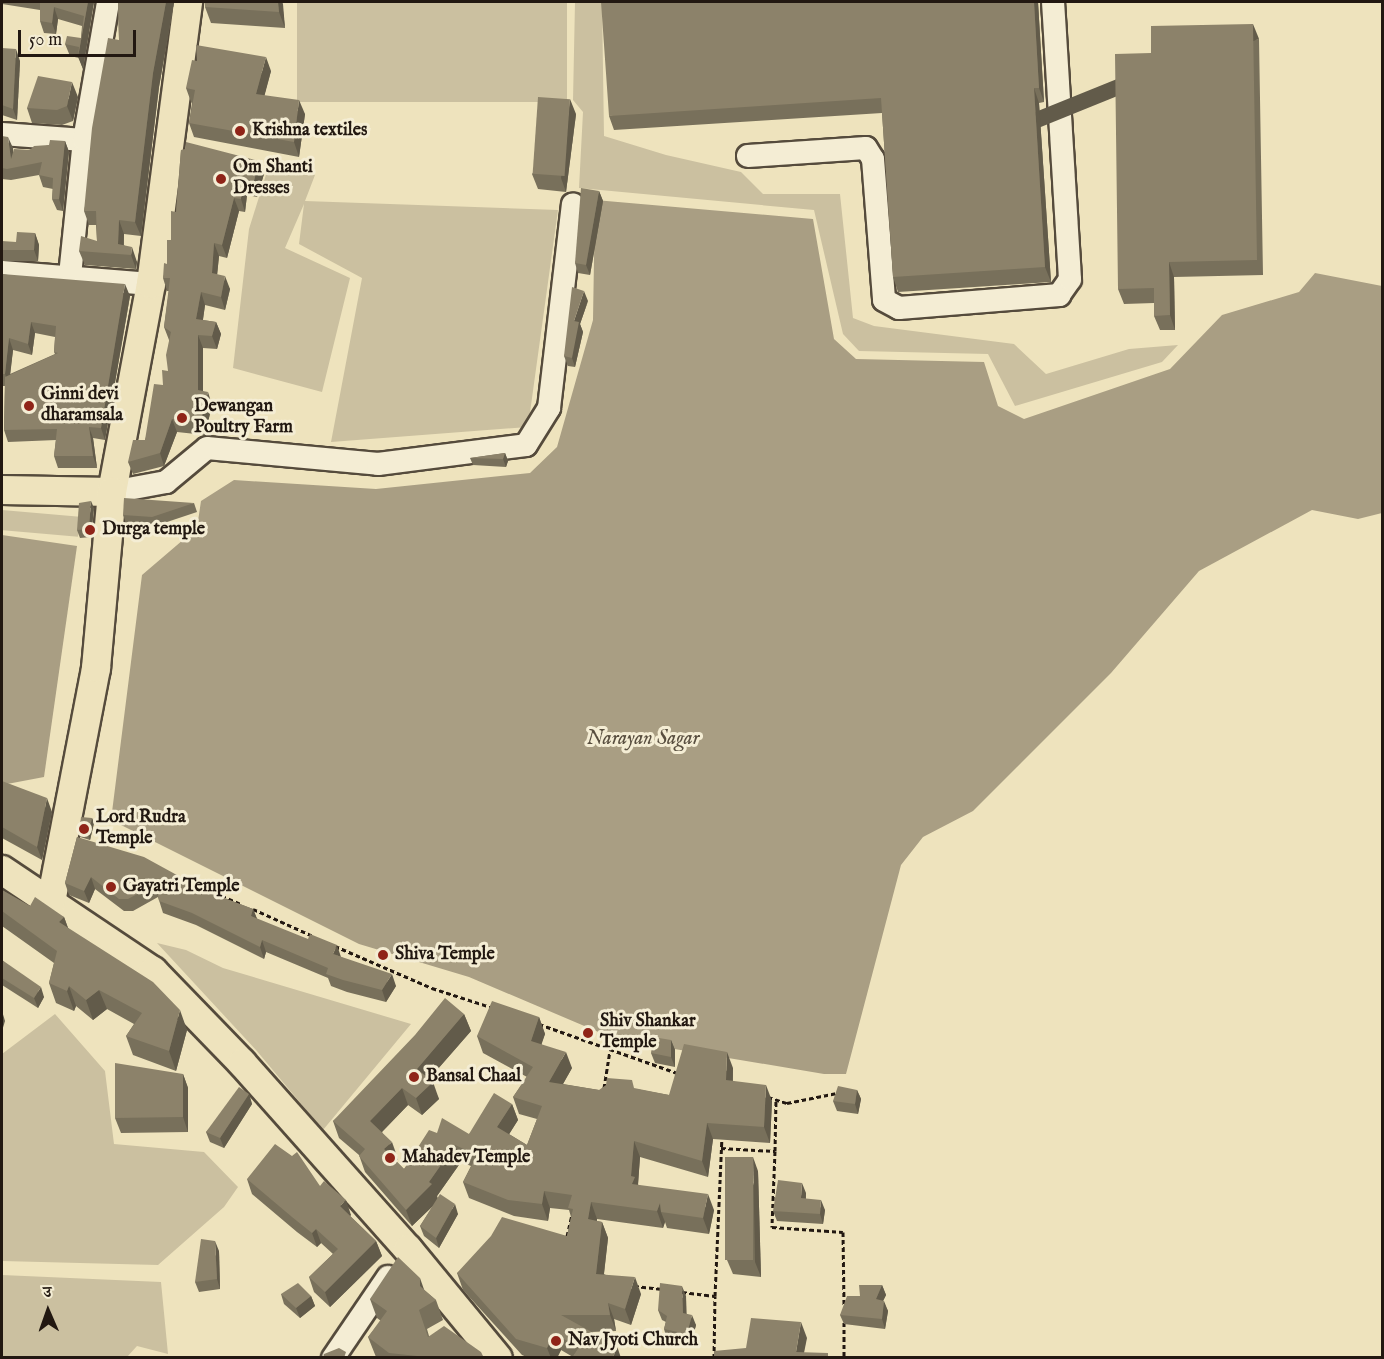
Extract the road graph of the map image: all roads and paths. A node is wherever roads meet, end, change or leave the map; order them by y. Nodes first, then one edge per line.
1 (108, 2) edge
2 (188, 2) edge
3 (1053, 2) edge
4 (2, 134) edge
5 (84, 140) junction
6 (748, 156) dead end
7 (573, 204) dead end
8 (2, 272) edge
9 (70, 276) junction
10 (152, 284) junction
11 (2, 490) edge
12 (112, 492) junction
13 (2, 870) edge
14 (177, 877) edge
15 (51, 903) junction
16 (495, 1008) edge
17 (538, 1023) edge
18 (610, 1052) junction
19 (682, 1075) edge
20 (842, 1092) edge
21 (765, 1097) edge
22 (602, 1099) edge
23 (776, 1100) junction
24 (722, 1129) edge
25 (721, 1148) junction
26 (775, 1150) junction
27 (573, 1209) edge
28 (566, 1246) edge
29 (408, 1249) junction
30 (631, 1285) edge
31 (715, 1296) junction
32 (333, 1358) edge
33 (498, 1358) edge
34 (714, 1358) edge
35 (844, 1358) edge

1 - 5 street
2 - 10 main road
3 - 6 street
4 - 5 street
5 - 9 street
7 - 12 street
8 - 9 street
9 - 10 street
10 - 12 main road
11 - 12 main road
12 - 15 main road
13 - 15 main road
14 - 16 path
15 - 29 main road
17 - 18 path
18 - 19 path
18 - 22 path
20 - 23 path
21 - 23 path
23 - 26 path
24 - 25 path
25 - 26 path
25 - 31 path
26 - 35 path
27 - 28 path
29 - 32 street
29 - 33 main road
30 - 31 path
31 - 34 path

